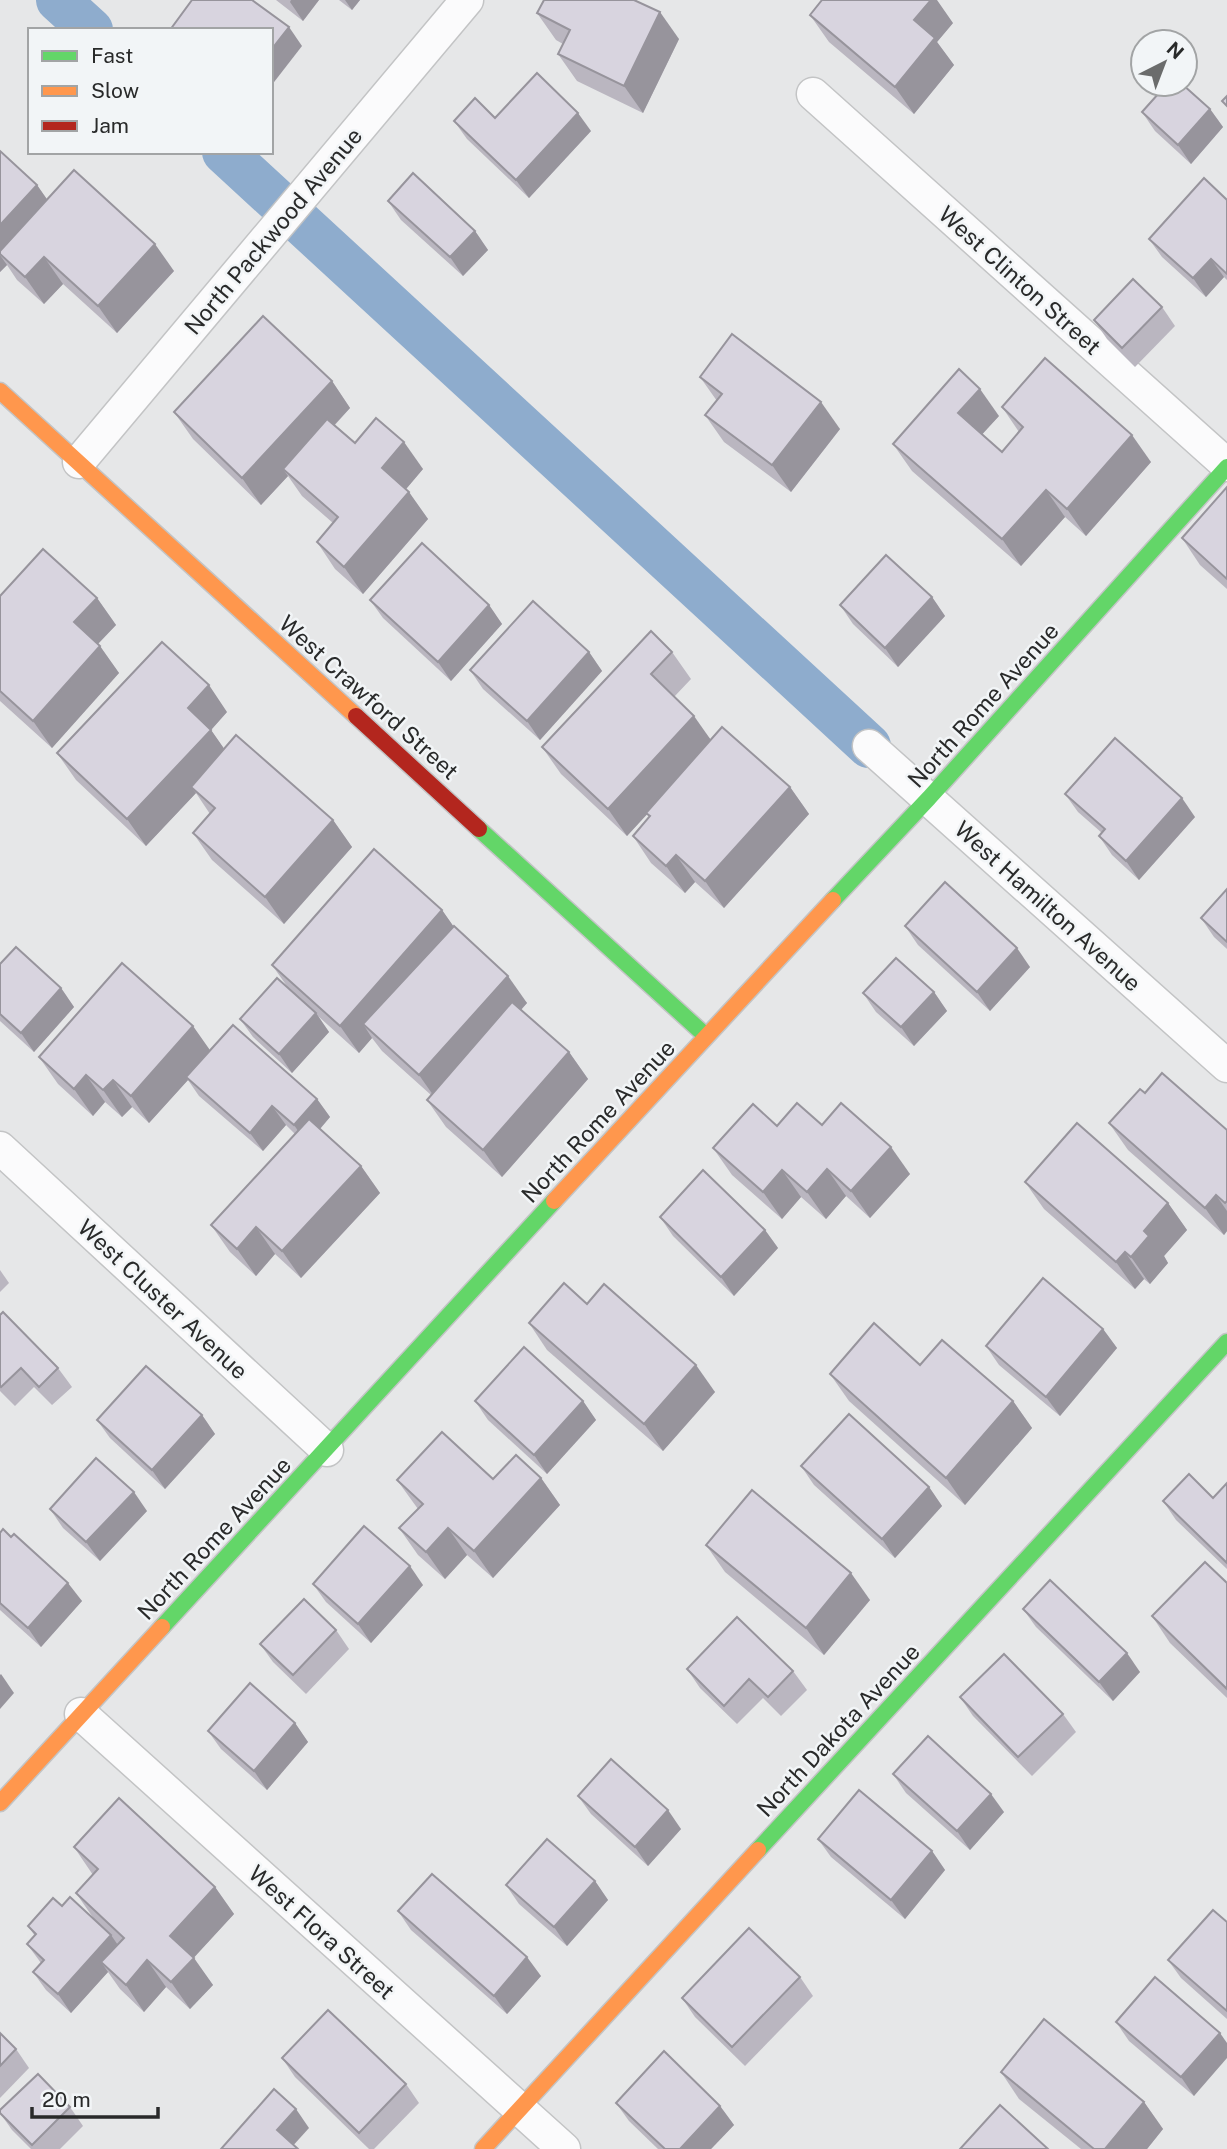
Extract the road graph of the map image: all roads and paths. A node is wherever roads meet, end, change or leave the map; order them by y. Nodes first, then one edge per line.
1 (467, 0) edge
2 (813, 94) dead end
3 (0, 391) edge
4 (79, 462) junction
5 (1227, 466) edge
6 (869, 746) dead end
7 (929, 798) junction
8 (706, 1036) junction
9 (1227, 1066) edge
10 (0, 1149) edge
11 (1227, 1342) edge
12 (327, 1450) junction
13 (81, 1714) junction
14 (0, 1803) edge
15 (520, 2109) junction
16 (484, 2149) edge
17 (564, 2149) edge

1 - 4 street, North Packwood Avenue
2 - 5 street, West Clinton Street
3 - 4 street, West Crawford Street
4 - 8 street, West Crawford Street
5 - 7 street, North Rome Avenue
6 - 7 street, West Hamilton Avenue
7 - 8 street, North Rome Avenue
7 - 9 street, West Hamilton Avenue
8 - 12 street, North Rome Avenue
10 - 12 street, West Cluster Avenue
11 - 15 street, North Dakota Avenue
12 - 13 street, North Rome Avenue
13 - 14 street, North Rome Avenue
13 - 15 street, West Flora Street
15 - 16 street, North Dakota Avenue
15 - 17 street, West Flora Street

